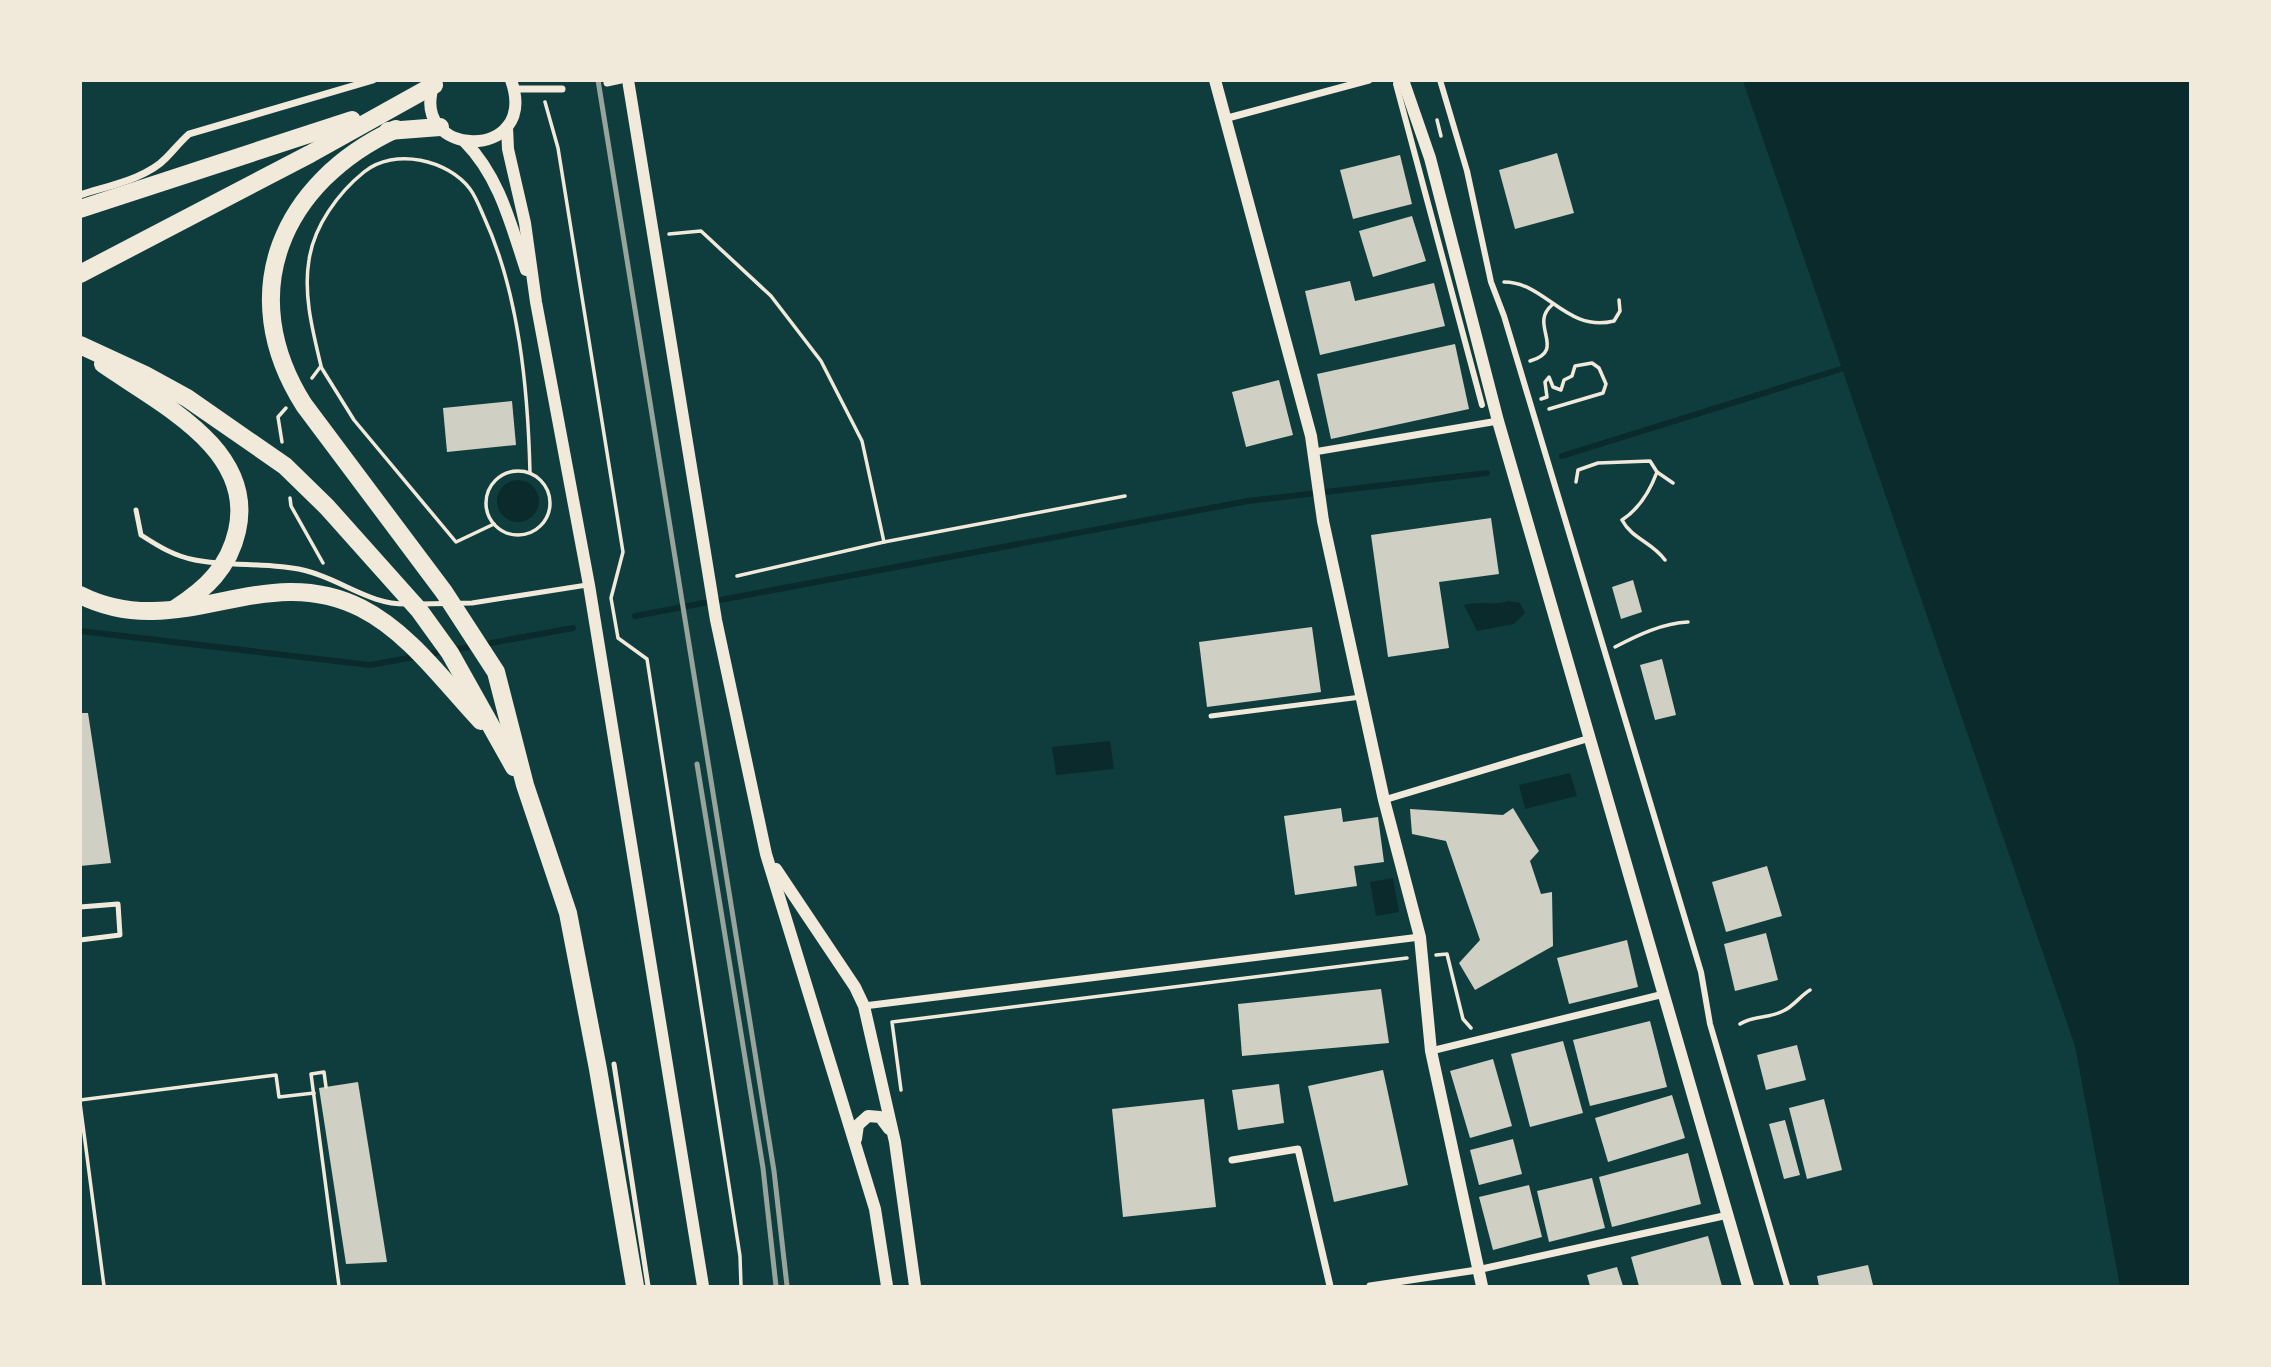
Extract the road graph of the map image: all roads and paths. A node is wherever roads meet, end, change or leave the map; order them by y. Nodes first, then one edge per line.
1 (373, 80) edge
2 (621, 80) edge
3 (628, 80) edge
4 (1214, 80) edge
5 (1369, 80) edge
6 (1440, 80) edge
7 (1399, 82) edge
8 (434, 83) edge
9 (607, 83) dead end
10 (513, 85) edge
11 (540, 89) junction
12 (562, 89) dead end
13 (389, 108) junction
14 (1224, 119) junction
15 (440, 127) junction
16 (507, 127) junction
17 (396, 129) junction
18 (465, 142) junction
19 (310, 154) junction
20 (80, 195) edge
21 (80, 209) edge
22 (653, 236) junction
23 (80, 274) edge
24 (1511, 282) dead end
25 (1619, 300) dead end
26 (536, 302) junction
27 (1552, 305) junction
28 (80, 347) edge
29 (1528, 362) dead end
30 (321, 366) junction
31 (303, 388) dead end
32 (1528, 402) junction
33 (1482, 405) dead end
34 (286, 407) dead end
35 (1549, 409) dead end
36 (1498, 421) junction
37 (1314, 452) junction
38 (284, 455) dead end
39 (530, 472) junction
40 (1657, 472) junction
41 (1576, 482) dead end
42 (1673, 483) dead end
43 (289, 493) dead end
44 (1125, 496) dead end
45 (136, 510) dead end
46 (494, 524) junction
47 (884, 542) junction
48 (1665, 560) dead end
49 (737, 576) dead end
50 (334, 583) junction
51 (589, 585) junction
52 (80, 596) edge
53 (169, 613) junction
54 (1688, 622) dead end
55 (1604, 652) junction
56 (1363, 697) junction
57 (1211, 716) dead end
58 (1590, 738) junction
59 (497, 739) junction
60 (525, 785) junction
61 (1384, 800) junction
62 (766, 855) junction
63 (80, 907) edge
64 (1420, 937) junction
65 (80, 940) edge
66 (1447, 954) dead end
67 (1420, 956) junction
68 (1810, 990) dead end
69 (1664, 994) junction
70 (863, 1006) junction
71 (1740, 1024) dead end
72 (1473, 1031) dead end
73 (1431, 1051) junction
74 (614, 1064) dead end
75 (326, 1087) dead end
76 (314, 1093) junction
77 (80, 1101) edge
78 (902, 1101) dead end
79 (895, 1142) junction
80 (855, 1146) junction
81 (1231, 1160) dead end
82 (1728, 1214) junction
83 (1478, 1270) junction
84 (104, 1286) edge
85 (339, 1286) edge
86 (635, 1286) edge
87 (648, 1286) edge
88 (704, 1286) edge
89 (741, 1286) edge
90 (887, 1286) edge
91 (915, 1286) edge
92 (1330, 1286) edge
93 (1370, 1286) edge
94 (1482, 1286) edge
95 (1748, 1286) edge
96 (1787, 1286) edge

1 - 20 street
2 - 9 street
3 - 22 street
4 - 14 street
5 - 14 street
6 - 32 street
7 - 33 street
7 - 36 street
8 - 13 highway
8 - 15 street
10 - 11 street
10 - 16 street
11 - 12 street
11 - 89 path
13 - 19 highway
13 - 21 highway
14 - 37 street
15 - 17 highway
15 - 18 street
16 - 18 street
16 - 26 street
17 - 19 highway
17 - 60 highway
18 - 26 street
19 - 23 highway
22 - 47 path
22 - 62 street
24 - 27 path
25 - 27 path
26 - 51 street
27 - 29 path
28 - 53 highway
28 - 59 highway
30 - 31 path
30 - 39 path
30 - 46 path
32 - 35 path
32 - 55 street
34 - 38 path
36 - 37 street
36 - 58 street
37 - 56 street
39 - 46 path
39 - 46 path
40 - 41 path
40 - 42 path
40 - 48 path
43 - 50 path
44 - 47 path
45 - 50 lane
47 - 49 path
50 - 51 lane
51 - 88 street
52 - 53 highway
53 - 59 highway
54 - 55 path
55 - 96 street
56 - 57 lane
56 - 61 street
58 - 61 street
58 - 69 street
59 - 60 highway
60 - 86 highway
61 - 64 street
62 - 70 street
62 - 80 street
63 - 65 lane
64 - 67 street
64 - 70 street
66 - 72 path
67 - 73 street
67 - 78 path
68 - 71 path
69 - 73 street
69 - 82 street
70 - 79 street
73 - 83 street
74 - 87 lane
75 - 76 path
76 - 77 path
76 - 85 path
77 - 84 path
79 - 80 street
79 - 91 street
80 - 90 street
81 - 92 street
82 - 83 street
82 - 95 street
83 - 93 street
83 - 94 street

